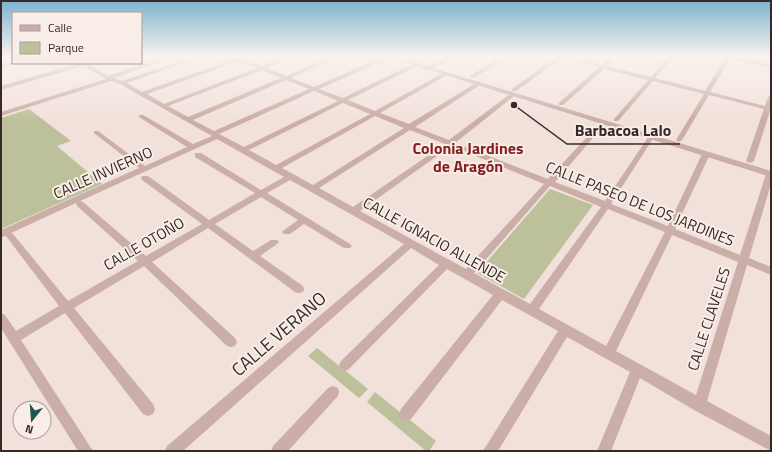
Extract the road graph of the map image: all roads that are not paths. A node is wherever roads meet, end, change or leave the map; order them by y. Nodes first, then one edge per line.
1 (40, 77) edge
2 (140, 77) edge
3 (190, 77) edge
4 (240, 77) edge
5 (341, 77) edge
6 (390, 77) edge
7 (440, 77) edge
8 (455, 77) edge
9 (472, 77) edge
10 (533, 77) edge
11 (592, 77) edge
12 (644, 77) edge
13 (715, 77) edge
14 (110, 78) joint
15 (286, 78) joint
16 (652, 79) junction
17 (122, 83) junction
18 (478, 84) junction
19 (1, 88) edge
20 (313, 89) junction
21 (513, 92) junction
22 (706, 93) junction
23 (142, 94) junction
24 (771, 97) edge
25 (342, 101) junction
26 (561, 104) junction
27 (163, 106) junction
28 (769, 108) edge
29 (1, 114) edge
30 (374, 114) junction
31 (141, 116) dead end
32 (187, 120) junction
33 (616, 120) junction
34 (602, 123) junction
35 (409, 128) junction
36 (96, 132) dead end
37 (215, 135) junction
38 (651, 137) junction
39 (678, 140) junction
40 (449, 144) junction
41 (192, 147) junction
42 (242, 150) junction
43 (706, 154) junction
44 (198, 155) dead end
45 (750, 161) junction
46 (771, 168) edge
47 (275, 169) junction
48 (145, 173) junction
49 (771, 174) edge
50 (289, 177) junction
51 (549, 184) junction
52 (312, 189) junction
53 (262, 193) junction
54 (80, 204) dead end
55 (606, 206) junction
56 (352, 212) junction
57 (304, 220) junction
58 (210, 224) junction
59 (670, 231) junction
60 (286, 232) dead end
61 (6, 235) edge
62 (274, 242) dead end
63 (410, 244) junction
64 (347, 246) dead end
65 (254, 256) junction
66 (145, 261) junction
67 (744, 261) junction
68 (446, 264) junction
69 (771, 271) edge
70 (466, 275) junction
71 (299, 289) dead end
72 (500, 294) junction
73 (67, 306) junction
74 (531, 311) junction
75 (1, 318) edge
76 (565, 330) junction
77 (14, 338) junction
78 (231, 342) dead end
79 (608, 354) junction
80 (346, 365) dead end
81 (637, 370) junction
82 (333, 392) dead end
83 (699, 405) junction
84 (148, 409) dead end
85 (406, 414) dead end
86 (771, 444) edge
87 (604, 450) dead end
88 (86, 451) edge
89 (172, 451) edge
90 (278, 451) edge
91 (490, 451) edge

1 - 19 street
2 - 17 street
3 - 23 street
4 - 27 street
5 - 20 street, CALLE INVIERNO
6 - 25 street
7 - 30 street
8 - 18 street
9 - 21 street
10 - 21 street
11 - 26 street
12 - 16 street
13 - 22 street
14 - 17 street, CALLE IGNACIO ALLENDE
14 - 29 street
15 - 20 street, CALLE PASEO DE LOS JARDINES
15 - 32 street
16 - 22 street
16 - 33 street
17 - 23 street, CALLE IGNACIO ALLENDE
18 - 21 street
18 - 35 street
20 - 25 street, CALLE PASEO DE LOS JARDINES
20 - 37 street, CALLE INVIERNO
21 - 26 street
21 - 34 street
21 - 40 street
22 - 28 street
22 - 39 street
23 - 27 street, CALLE IGNACIO ALLENDE
24 - 28 street
25 - 30 street, CALLE PASEO DE LOS JARDINES
25 - 42 street
26 - 33 street
27 - 32 street, CALLE IGNACIO ALLENDE
28 - 45 street
30 - 35 street, CALLE PASEO DE LOS JARDINES
30 - 47 street
31 - 41 street
32 - 37 street, CALLE IGNACIO ALLENDE
33 - 39 street
34 - 38 street
34 - 51 street
35 - 40 street, CALLE PASEO DE LOS JARDINES
35 - 52 street
36 - 48 street
37 - 41 street, CALLE INVIERNO
37 - 42 street, CALLE IGNACIO ALLENDE
38 - 43 street
38 - 55 street
39 - 45 street
40 - 51 street, CALLE PASEO DE LOS JARDINES
40 - 56 street
41 - 48 street, CALLE INVIERNO
42 - 47 street, CALLE IGNACIO ALLENDE
43 - 49 street
43 - 59 street
44 - 53 street
45 - 46 street
47 - 50 street, CALLE IGNACIO ALLENDE
48 - 58 street
48 - 61 street, CALLE INVIERNO
49 - 67 street, CALLE CLAVELES
50 - 52 street, CALLE IGNACIO ALLENDE
50 - 53 street, CALLE OTOÑO
51 - 55 street, CALLE PASEO DE LOS JARDINES
51 - 70 street
52 - 56 street, CALLE IGNACIO ALLENDE
53 - 57 street
53 - 58 street, CALLE OTOÑO
54 - 66 street
55 - 59 street, CALLE PASEO DE LOS JARDINES
55 - 74 street
56 - 63 street, CALLE IGNACIO ALLENDE
57 - 60 street
57 - 64 street
58 - 65 street
58 - 66 street, CALLE OTOÑO
59 - 67 street, CALLE PASEO DE LOS JARDINES
59 - 79 street
61 - 73 street
62 - 65 street
63 - 68 street, CALLE IGNACIO ALLENDE
63 - 89 street, CALLE VERANO
65 - 71 street
66 - 73 street, CALLE OTOÑO
66 - 78 street
67 - 69 street, CALLE PASEO DE LOS JARDINES
67 - 83 street, CALLE CLAVELES
68 - 70 street, CALLE IGNACIO ALLENDE
68 - 80 street
70 - 72 street, CALLE IGNACIO ALLENDE
72 - 74 street, CALLE IGNACIO ALLENDE
72 - 85 street
73 - 77 street, CALLE OTOÑO
73 - 84 street
74 - 76 street, CALLE IGNACIO ALLENDE
75 - 77 street
76 - 79 street, CALLE IGNACIO ALLENDE
76 - 91 street
77 - 88 street
79 - 81 street, CALLE IGNACIO ALLENDE
81 - 83 street, CALLE IGNACIO ALLENDE
81 - 87 street
82 - 90 street
83 - 86 street, CALLE IGNACIO ALLENDE

